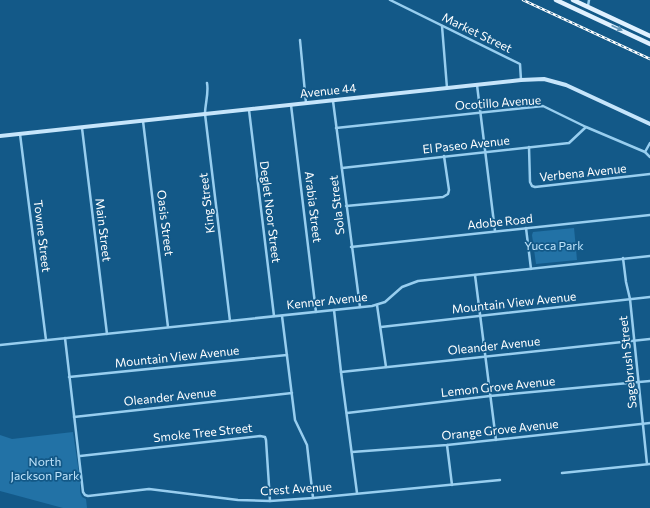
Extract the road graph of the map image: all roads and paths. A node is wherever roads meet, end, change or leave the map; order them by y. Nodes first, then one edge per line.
1 (390, 0) edge
2 (556, 0) edge
3 (561, 0) edge
4 (573, 0) edge
5 (589, 0) edge
6 (588, 7) junction
7 (595, 18) junction
8 (442, 26) junction
9 (632, 35) junction
10 (650, 36) edge
11 (300, 40) dead end
12 (650, 40) edge
13 (650, 44) edge
14 (521, 80) junction
15 (206, 83) dead end
16 (477, 85) junction
17 (447, 88) junction
18 (333, 101) junction
19 (306, 104) junction
20 (291, 105) junction
21 (248, 110) junction
22 (480, 112) junction
23 (205, 114) junction
24 (143, 121) junction
25 (650, 124) edge
26 (586, 127) junction
27 (82, 128) junction
28 (336, 128) junction
29 (20, 134) junction
30 (0, 136) edge
31 (650, 143) edge
32 (529, 147) junction
33 (485, 152) junction
34 (645, 152) junction
35 (444, 156) junction
36 (650, 157) edge
37 (342, 168) junction
38 (650, 174) edge
39 (346, 206) junction
40 (650, 215) edge
41 (526, 228) junction
42 (495, 231) junction
43 (351, 247) junction
44 (650, 256) edge
45 (623, 258) junction
46 (531, 269) junction
47 (475, 275) junction
48 (650, 297) edge
49 (630, 299) junction
50 (377, 304) junction
51 (360, 307) junction
52 (334, 310) junction
53 (316, 312) junction
54 (274, 316) junction
55 (282, 316) junction
56 (480, 316) junction
57 (230, 321) junction
58 (168, 327) junction
59 (381, 327) junction
60 (107, 334) junction
61 (65, 338) junction
62 (650, 338) edge
63 (46, 340) junction
64 (635, 340) junction
65 (0, 345) edge
66 (287, 355) junction
67 (486, 356) junction
68 (386, 367) junction
69 (341, 372) junction
70 (69, 377) junction
71 (650, 381) edge
72 (639, 382) junction
73 (292, 393) junction
74 (490, 396) junction
75 (347, 413) junction
76 (74, 417) junction
77 (650, 423) edge
78 (643, 424) junction
79 (496, 440) junction
80 (447, 445) junction
81 (352, 452) junction
82 (80, 456) junction
83 (648, 464) edge
84 (562, 473) dead end
85 (500, 480) dead end
86 (452, 485) junction
87 (357, 493) junction
88 (313, 498) junction
89 (270, 501) junction

1 - 8 street, Market Street
2 - 7 main road
3 - 6 main road
4 - 6 main road
5 - 6 street
6 - 7 main road
6 - 10 main road
7 -> 9 main road
8 - 14 street, Market Street
8 - 17 street
9 - 12 main road
9 - 13 main road
11 - 19 street
14 - 16 street, Avenue 44
14 - 25 street, Avenue 44
15 - 23 street, King Street
16 - 17 street, Avenue 44
16 - 22 street
17 - 18 street, Avenue 44
18 - 19 street, Avenue 44
18 - 28 street, Sola Street
19 - 20 street, Avenue 44
20 - 21 street, Avenue 44
20 - 53 street, Arabia Street
21 - 23 street, Avenue 44
21 - 54 street, Deglet Noor Street
22 - 26 street, Ocotillo Avenue
22 - 28 street, Ocotillo Avenue
22 - 33 street
23 - 24 street, Avenue 44
23 - 57 street, King Street
24 - 27 street, Avenue 44
24 - 58 street, Oasis Street
26 - 32 street, El Paseo Avenue
26 - 34 street, Ocotillo Avenue
27 - 29 street, Avenue 44
27 - 60 street, Main Street
28 - 37 street, Sola Street
29 - 30 street, Avenue 44
29 - 63 street, Towne Street
31 - 34 street
32 - 33 street, El Paseo Avenue
32 - 38 street, Verbena Avenue
33 - 35 street, El Paseo Avenue
33 - 42 street
34 - 36 street, Ocotillo Avenue
35 - 37 street, El Paseo Avenue
35 - 39 street
37 - 39 street, Sola Street
39 - 43 street, Sola Street
40 - 41 street, Adobe Road
41 - 42 street, Adobe Road
41 - 46 street
42 - 43 street, Adobe Road
43 - 51 street, Sola Street
44 - 45 street, Kenner Avenue
45 - 46 street, Kenner Avenue
45 - 49 street, Sagebrush Street
46 - 47 street, Kenner Avenue
47 - 50 street, Kenner Avenue
47 - 56 street
48 - 49 street, Mountain View Avenue
49 - 56 street, Mountain View Avenue
49 - 64 street, Sagebrush Street
50 - 51 street, Kenner Avenue
50 - 59 street
51 - 52 street, Kenner Avenue
52 - 53 street, Kenner Avenue
52 - 69 street
53 - 55 street, Kenner Avenue
54 - 55 street, Kenner Avenue
54 - 57 street, Kenner Avenue
55 - 66 street
56 - 59 street, Mountain View Avenue
56 - 67 street
57 - 58 street, Kenner Avenue
58 - 60 street, Kenner Avenue
59 - 68 street
60 - 61 street, Kenner Avenue
61 - 63 street, Kenner Avenue
61 - 70 street
62 - 64 street, Oleander Avenue
63 - 65 street, Kenner Avenue
64 - 67 street, Oleander Avenue
64 - 72 street, Sagebrush Street
66 - 70 street, Mountain View Avenue
66 - 73 street
67 - 68 street, Oleander Avenue
67 - 74 street
68 - 69 street, Oleander Avenue
69 - 75 street
70 - 76 street
71 - 72 street, Lemon Grove Avenue
72 - 74 street, Lemon Grove Avenue
72 - 78 street, Sagebrush Street
73 - 76 street, Oleander Avenue
73 - 88 street
74 - 75 street, Lemon Grove Avenue
74 - 79 street
75 - 81 street
76 - 82 street
77 - 78 street, Orange Grove Avenue
78 - 79 street, Orange Grove Avenue
78 - 83 street, Sagebrush Street
79 - 80 street, Orange Grove Avenue
80 - 81 street, Orange Grove Avenue
80 - 86 street
81 - 87 street
82 - 89 street, Crest Avenue
82 - 89 street, Smoke Tree Street
83 - 84 street
85 - 86 street, Crest Avenue
86 - 87 street, Crest Avenue
87 - 88 street, Crest Avenue
88 - 89 street, Crest Avenue

